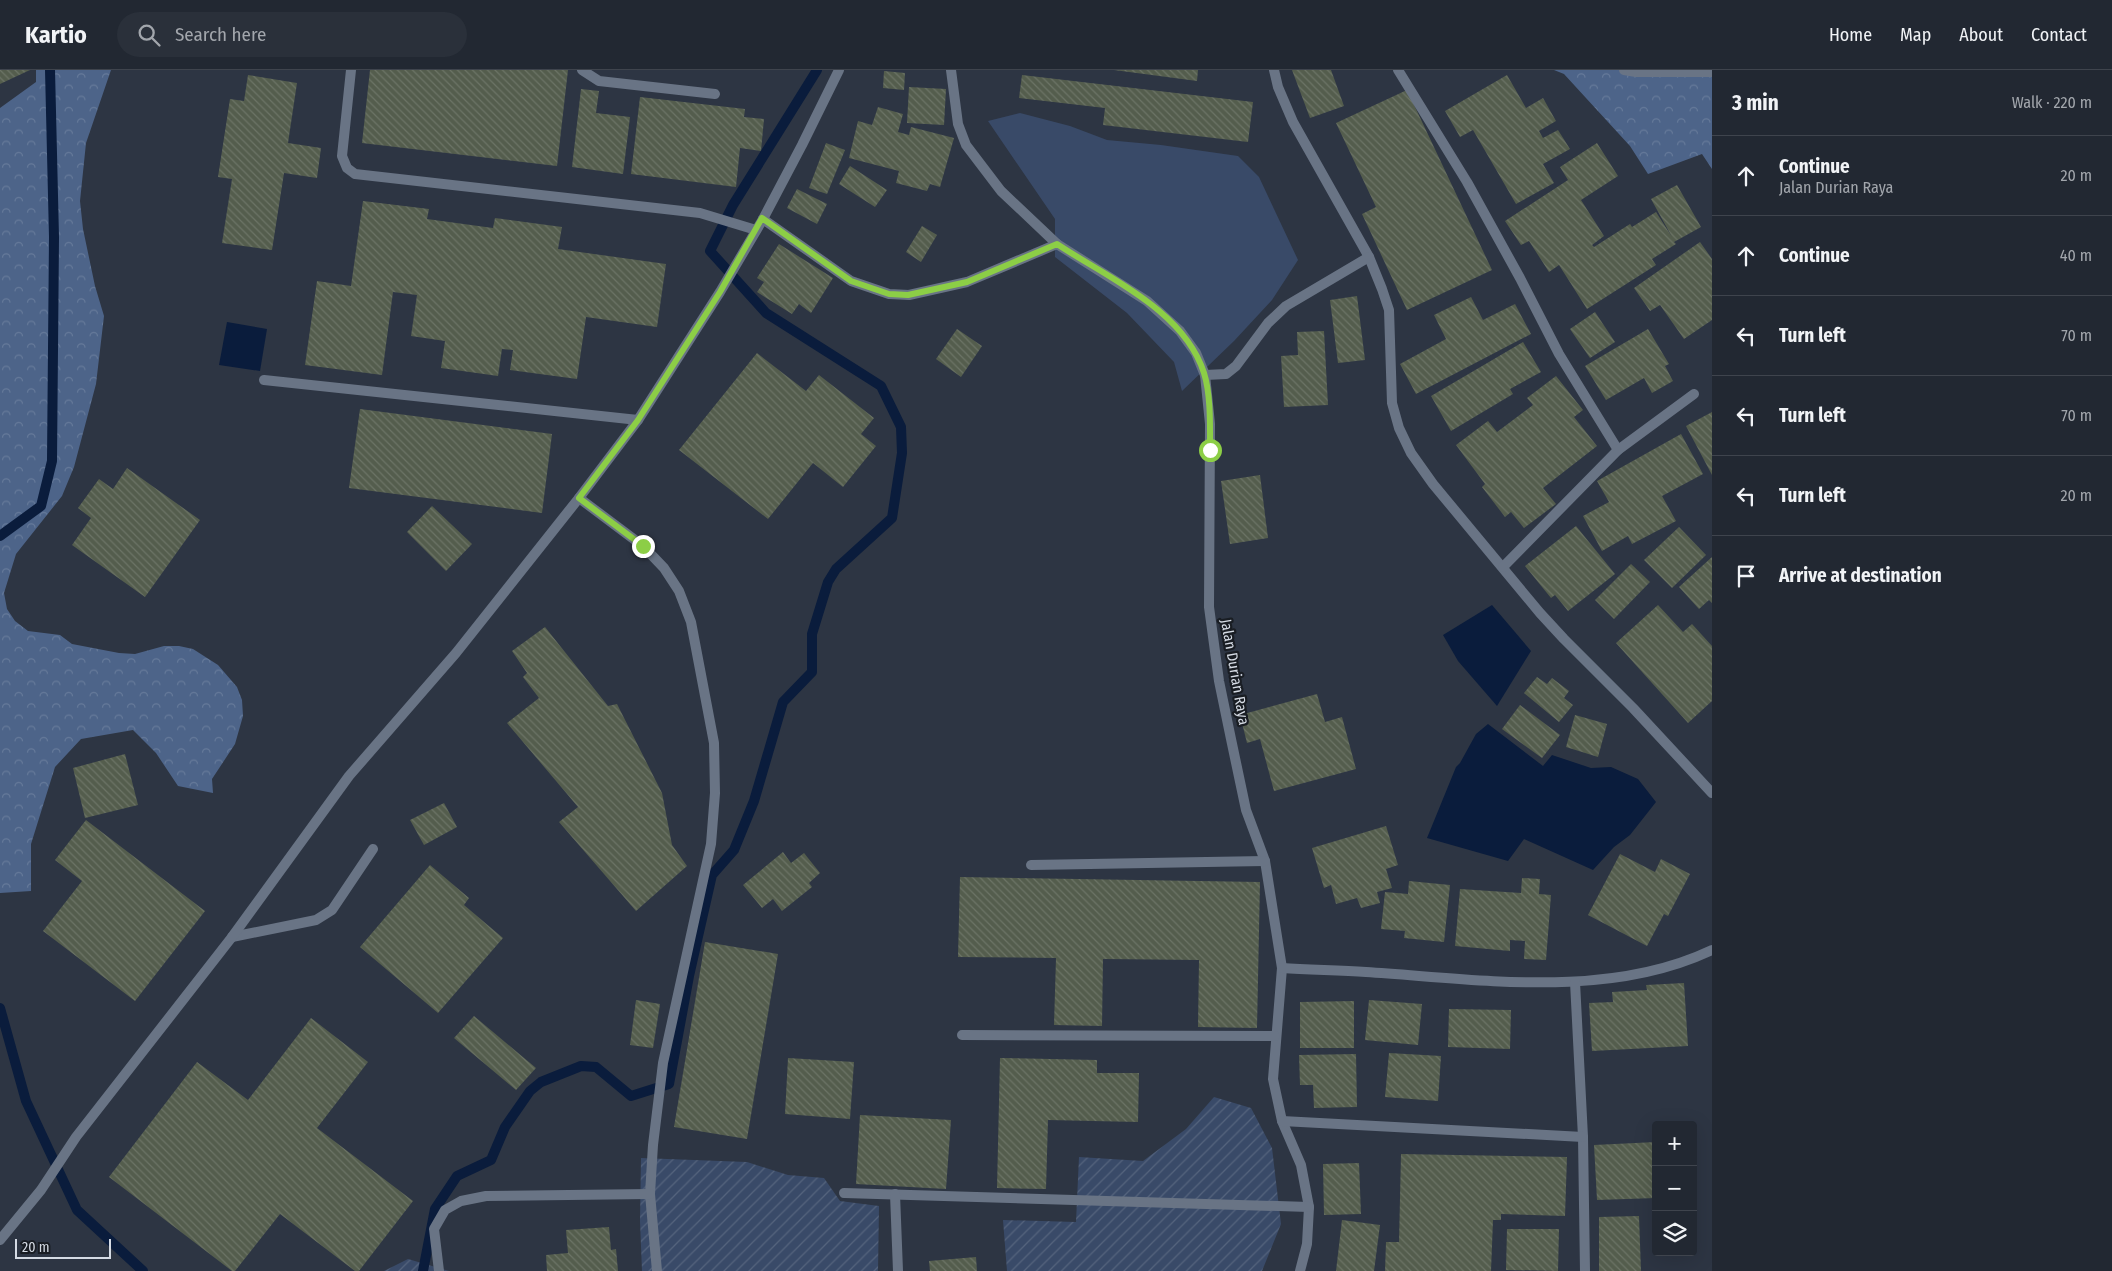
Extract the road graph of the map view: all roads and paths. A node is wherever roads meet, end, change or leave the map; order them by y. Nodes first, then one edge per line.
1 (351, 70) edge
2 (582, 70) edge
3 (839, 70) edge
4 (951, 70) edge
5 (1274, 70) edge
6 (1398, 70) edge
7 (1624, 70) edge
8 (1712, 72) edge
9 (715, 94) dead end
10 (762, 218) junction
11 (756, 230) junction
12 (1057, 244) junction
13 (1369, 257) junction
14 (1205, 375) junction
15 (264, 380) dead end
16 (1694, 394) dead end
17 (638, 420) junction
18 (1618, 450) junction
19 (579, 498) junction
20 (1503, 567) junction
21 (1712, 793) edge
22 (373, 849) dead end
23 (1265, 861) junction
24 (1031, 865) dead end
25 (232, 937) junction
26 (1712, 950) edge
27 (1282, 968) junction
28 (1575, 982) junction
29 (962, 1035) dead end
30 (1275, 1036) junction
31 (1282, 1121) junction
32 (1583, 1137) junction
33 (844, 1193) dead end
34 (650, 1194) junction
35 (895, 1194) junction
36 (1309, 1207) junction
37 (0, 1240) edge
38 (439, 1271) edge
39 (657, 1271) edge
40 (898, 1271) edge
41 (1300, 1271) edge
42 (1585, 1271) edge

1 - 11 street
2 - 9 street
3 - 10 street
4 - 12 street, Jalan Durian Raya
5 - 13 street
6 - 18 street
7 - 8 street
10 - 11 street
10 - 12 street
11 - 17 street
12 - 14 street, Jalan Durian Raya
13 - 14 street
13 - 20 street
14 - 23 street, Jalan Durian Raya
15 - 17 street
16 - 18 street
17 - 19 street
18 - 20 street
19 - 25 street
19 - 34 street
20 - 21 street
22 - 25 street
23 - 24 street
23 - 27 street, Jalan Durian Raya
25 - 37 street
26 - 28 street
27 - 28 street
27 - 30 street, Jalan Durian Raya
28 - 32 street
29 - 30 street
30 - 31 street, Jalan Durian Raya
31 - 32 street
31 - 36 street, Jalan Durian Raya
32 - 42 street
33 - 35 street
34 - 38 street
34 - 39 street
35 - 36 street
35 - 40 street
36 - 41 street, Jalan Durian Raya

